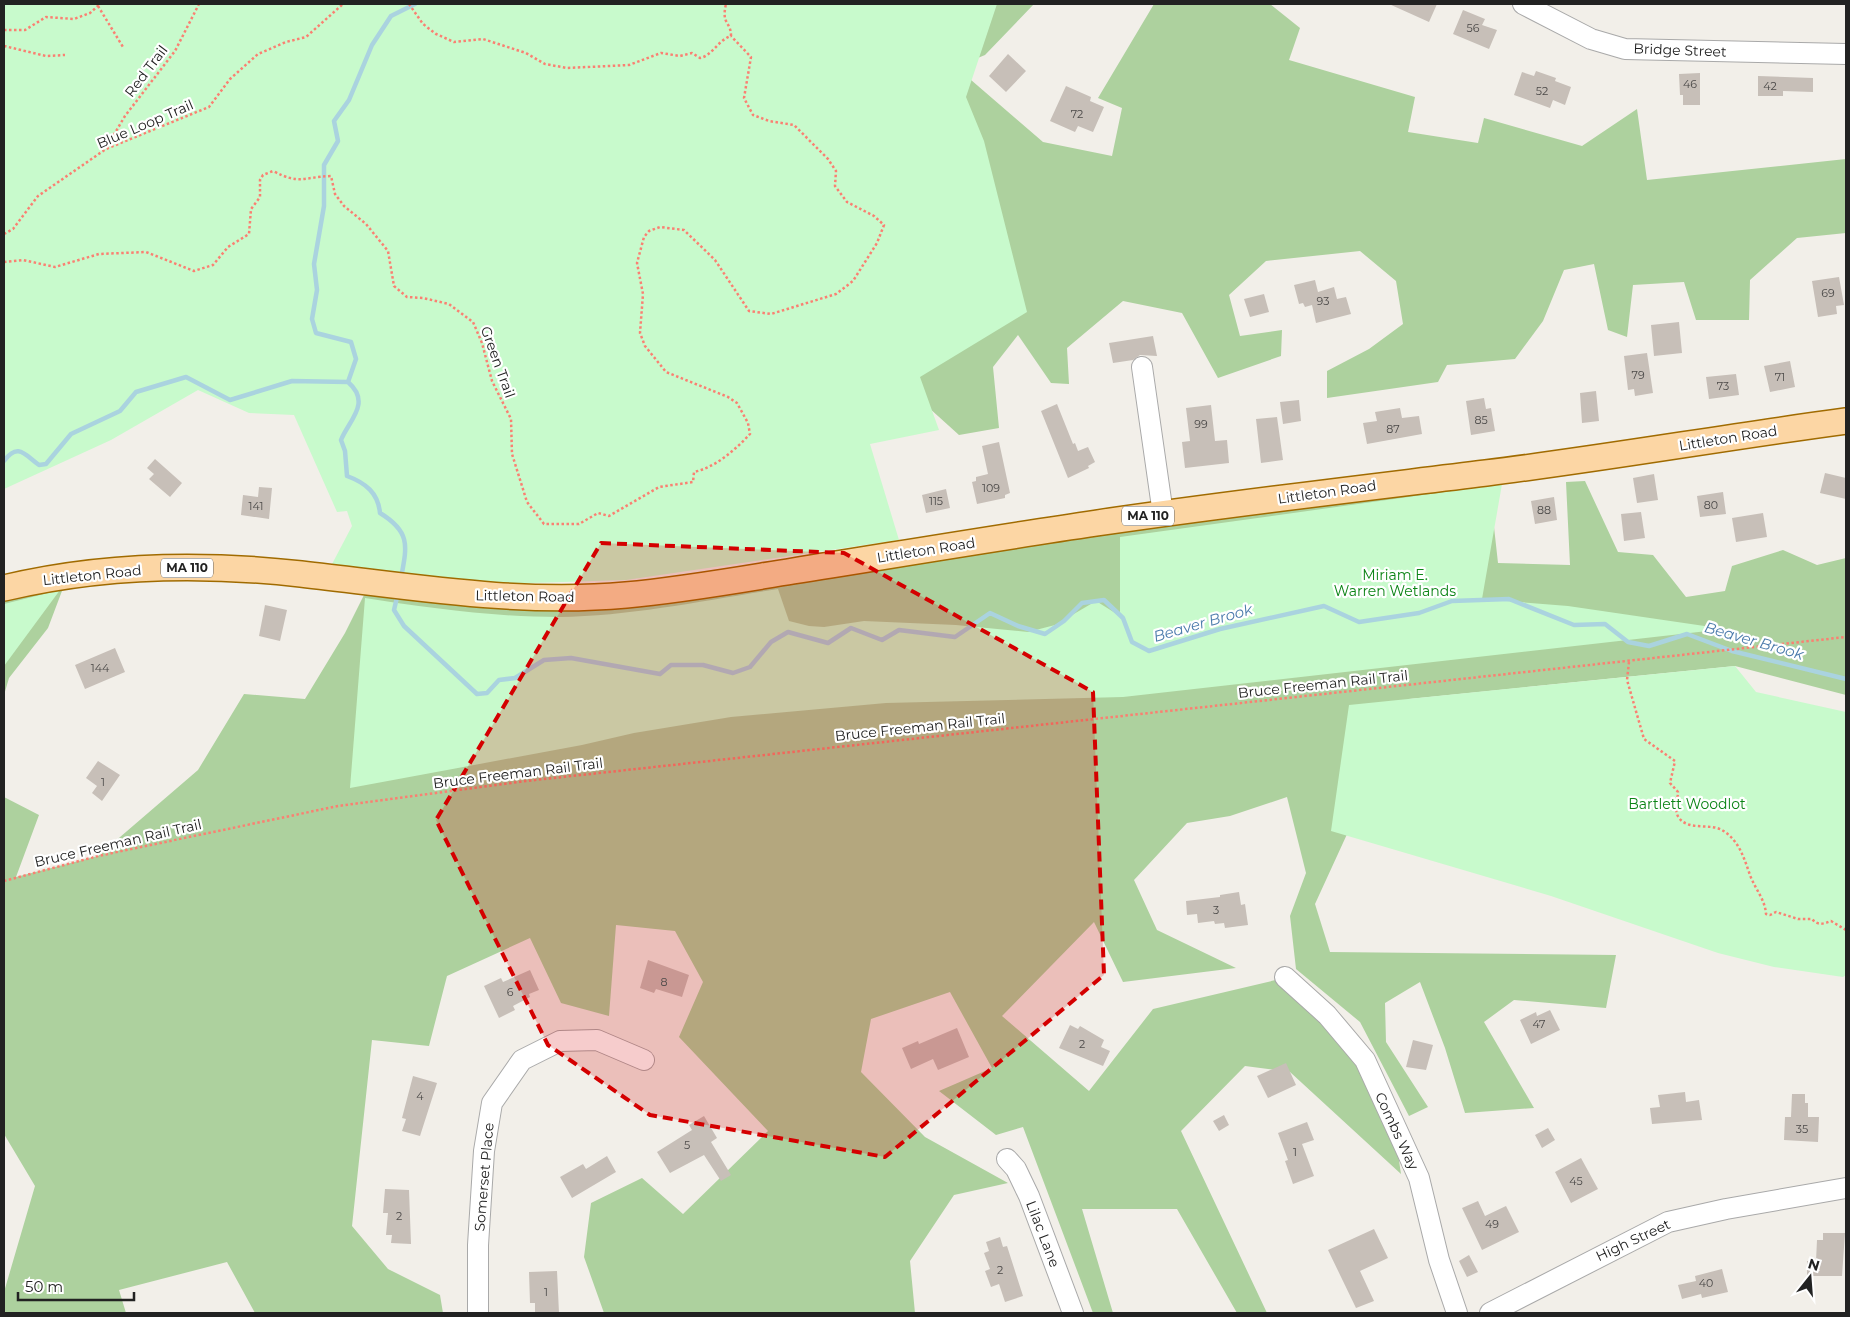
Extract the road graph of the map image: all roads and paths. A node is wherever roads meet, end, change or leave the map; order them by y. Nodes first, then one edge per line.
1 (199, 4) edge
2 (343, 4) edge
3 (409, 4) edge
4 (726, 4) edge
5 (1523, 4) edge
6 (99, 5) edge
7 (4, 30) edge
8 (731, 36) junction
9 (4, 46) edge
10 (123, 47) dead end
11 (1846, 54) edge
12 (65, 55) dead end
13 (106, 149) junction
14 (4, 234) edge
15 (4, 262) edge
16 (1142, 367) dead end
17 (1846, 420) edge
18 (1163, 514) junction
19 (4, 588) edge
20 (1846, 637) edge
21 (1629, 662) junction
22 (4, 881) edge
23 (1846, 930) edge
24 (1285, 977) dead end
25 (644, 1060) dead end
26 (1007, 1159) dead end
27 (1846, 1188) edge
28 (478, 1313) edge
29 (1072, 1313) edge
30 (1457, 1313) edge
31 (1490, 1313) edge

1 - 13 path, Red Trail
2 - 13 path, Blue Loop Trail
3 - 8 path
4 - 8 path
5 - 11 street, Bridge Street
6 - 7 path
6 - 10 path
8 - 15 path, Green Trail
9 - 12 path
13 - 14 path, Blue Loop Trail
16 - 18 street
17 - 18 main road, Littleton Road / MA 110
18 - 19 main road, Littleton Road / MA 110
20 - 21 path, Bruce Freeman Rail Trail
21 - 22 path, Bruce Freeman Rail Trail
21 - 23 path
24 - 30 street, Combs Way
25 - 28 street, Somerset Place
26 - 29 street, Lilac Lane
27 - 31 street, High Street

